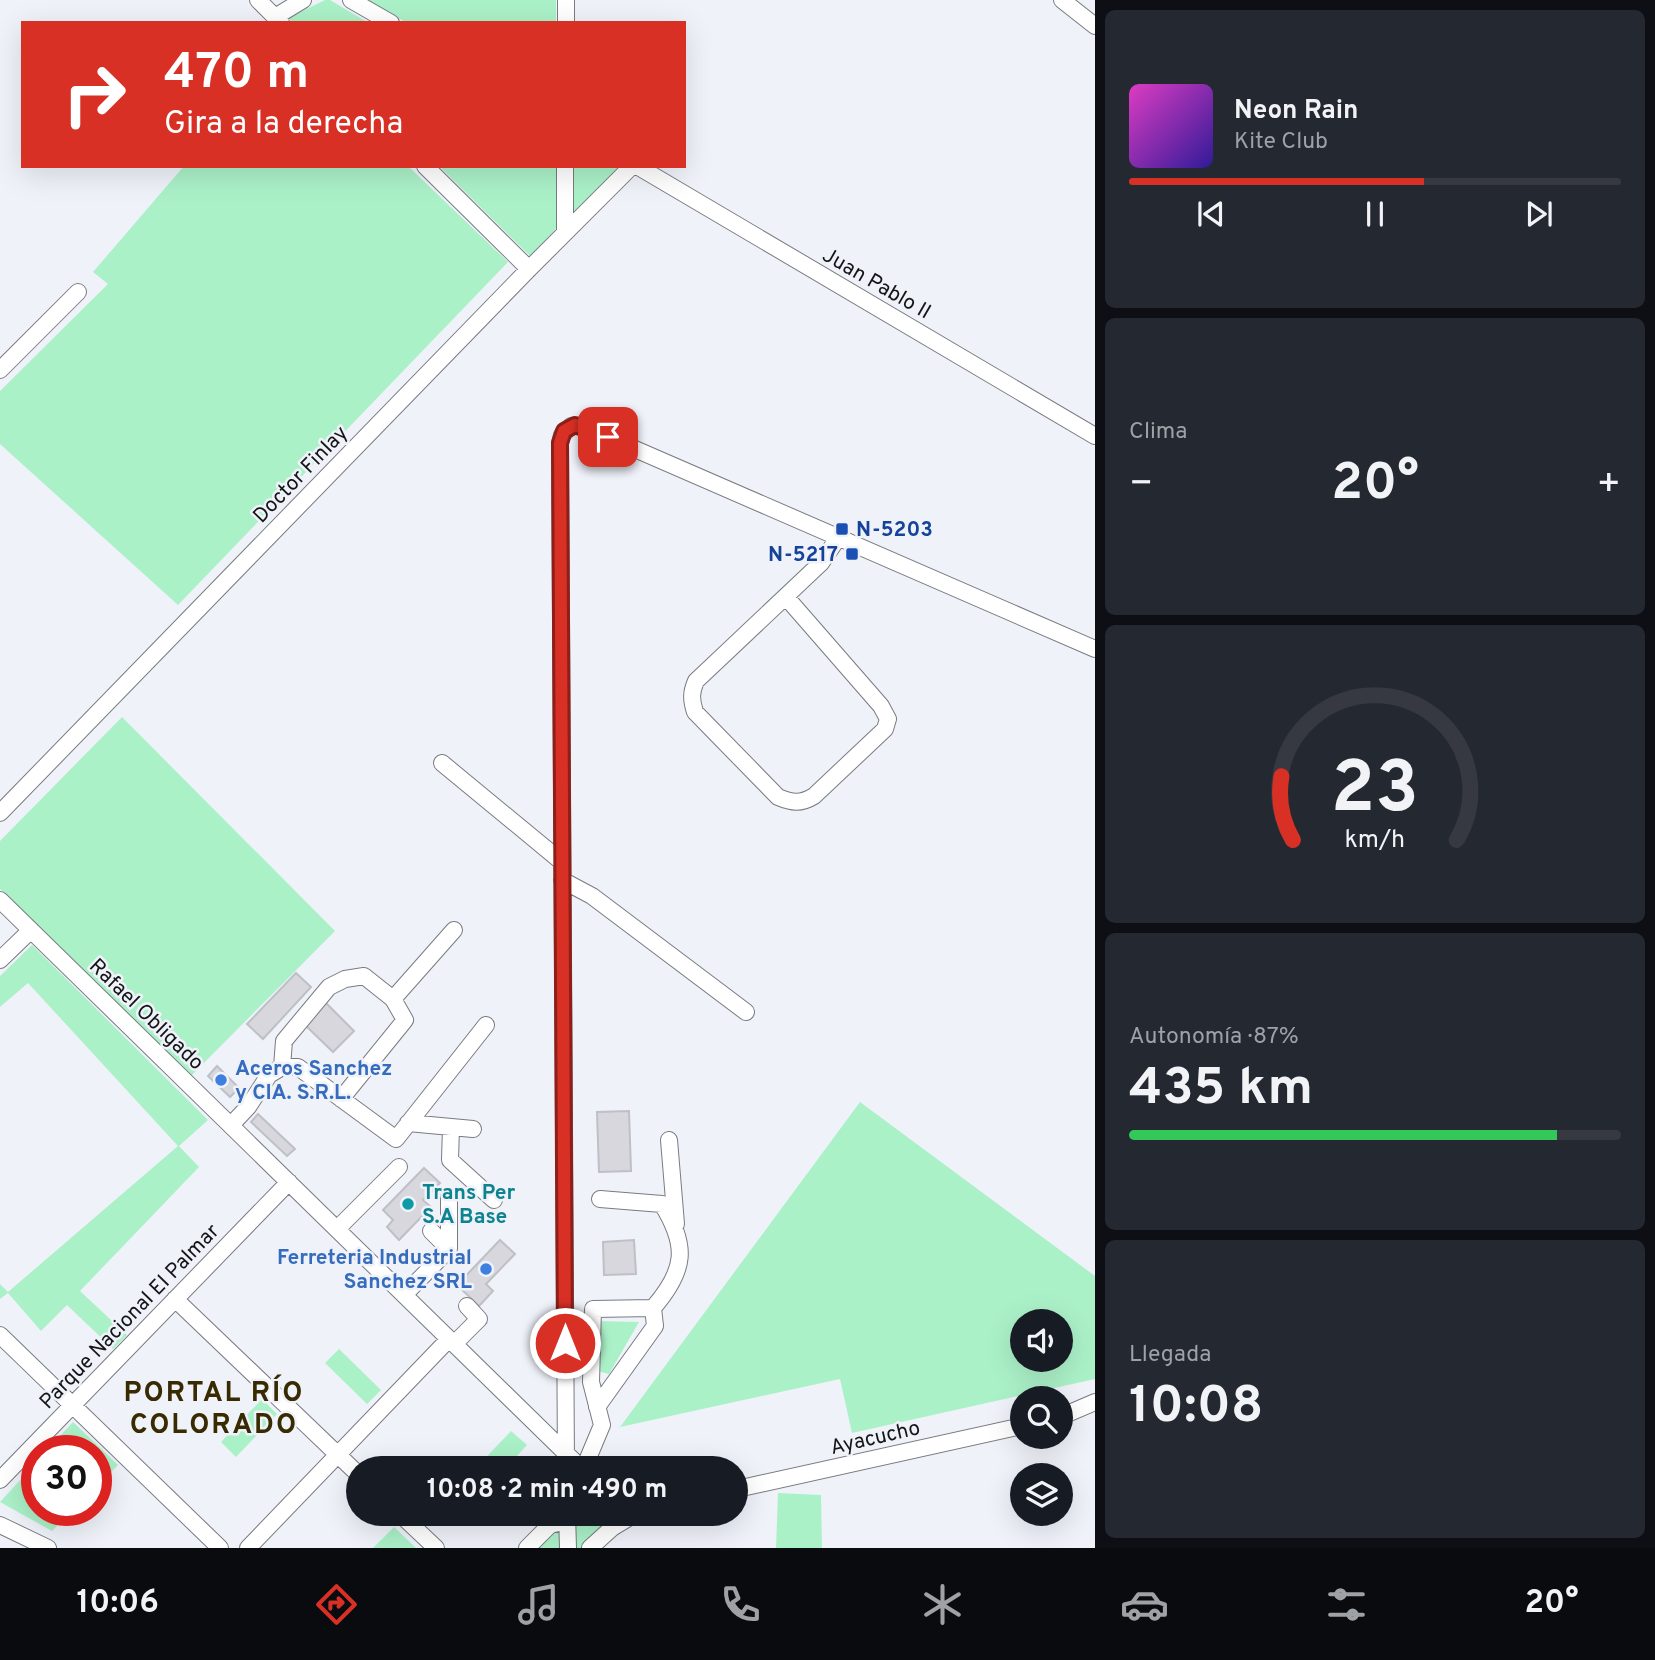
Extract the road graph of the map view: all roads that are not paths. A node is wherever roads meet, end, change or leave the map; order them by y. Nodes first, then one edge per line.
1 (258, 0) edge
2 (303, 0) edge
3 (351, 0) edge
4 (566, 0) edge
5 (1062, 0) edge
6 (278, 20) edge
7 (388, 21) edge
8 (566, 21) edge
9 (1095, 26) edge
10 (427, 168) edge
11 (565, 168) edge
12 (633, 168) edge
13 (638, 168) edge
14 (565, 232) junction
15 (529, 269) junction
16 (78, 292) dead end
17 (0, 370) edge
18 (1095, 436) edge
19 (838, 538) junction
20 (786, 597) junction
21 (1094, 646) edge
22 (442, 763) dead end
23 (0, 813) edge
24 (562, 862) junction
25 (562, 880) junction
26 (0, 900) edge
27 (31, 930) junction
28 (454, 930) dead end
29 (0, 960) edge
30 (393, 999) junction
31 (746, 1012) dead end
32 (486, 1025) dead end
33 (282, 1067) junction
34 (341, 1099) junction
35 (408, 1123) junction
36 (230, 1125) junction
37 (451, 1127) junction
38 (472, 1129) dead end
39 (668, 1140) dead end
40 (398, 1167) dead end
41 (289, 1182) junction
42 (449, 1197) dead end
43 (600, 1199) dead end
44 (494, 1200) dead end
45 (676, 1226) junction
46 (337, 1229) junction
47 (432, 1231) dead end
48 (449, 1250) junction
49 (404, 1294) junction
50 (175, 1299) junction
51 (467, 1306) dead end
52 (653, 1308) junction
53 (0, 1335) edge
54 (452, 1341) junction
55 (1095, 1402) edge
56 (73, 1404) junction
57 (597, 1407) junction
58 (1073, 1411) edge
59 (1010, 1429) edge
60 (338, 1455) junction
61 (561, 1456) edge
62 (566, 1456) edge
63 (588, 1456) edge
64 (346, 1463) edge
65 (0, 1480) edge
66 (748, 1487) edge
67 (0, 1525) edge
68 (413, 1526) edge
69 (549, 1526) edge
70 (567, 1526) edge
71 (615, 1526) edge
72 (48, 1548) edge
73 (220, 1548) edge
74 (248, 1548) edge
75 (436, 1548) edge
76 (527, 1548) edge
77 (568, 1548) edge
78 (590, 1548) edge

1 - 6 street
2 - 6 street
3 - 7 street
4 - 8 street
5 - 9 street
10 - 15 street
11 - 14 street
12 - 14 street, Doctor Finlay
13 - 18 street, Juan Pablo II
14 - 15 street, Doctor Finlay
15 - 23 street, Doctor Finlay
16 - 17 street
19 - 20 street
19 - 21 street
19 - 24 street
20 - 20 street
22 - 24 street
24 - 25 street
25 - 31 street
25 - 62 street
26 - 27 street, Rafael Obligado
27 - 29 street
27 - 36 street, Rafael Obligado
28 - 30 street
30 - 33 street
30 - 34 street
32 - 35 street
33 - 34 street
33 - 36 street
34 - 35 street
35 - 37 street
36 - 41 street, Rafael Obligado
37 - 38 street
37 - 44 street
39 - 45 street
40 - 46 street
41 - 46 street, Rafael Obligado
41 - 50 street, Parque Nacional El Palmar
42 - 48 street
43 - 45 street
45 - 52 street
46 - 49 street, Rafael Obligado
47 - 48 street
48 - 49 street
49 - 54 street, Rafael Obligado
50 - 56 street, Parque Nacional El Palmar
50 - 60 street
51 - 54 street
52 - 57 street
52 - 57 street
53 - 56 street
54 - 60 street
54 - 61 street, Rafael Obligado
55 - 58 street
56 - 65 street, Parque Nacional El Palmar
56 - 73 street
57 - 63 street
59 - 66 street, Ayacucho
60 - 64 street
60 - 74 street
67 - 72 street
68 - 75 street
69 - 76 street
70 - 77 street
71 - 78 street

